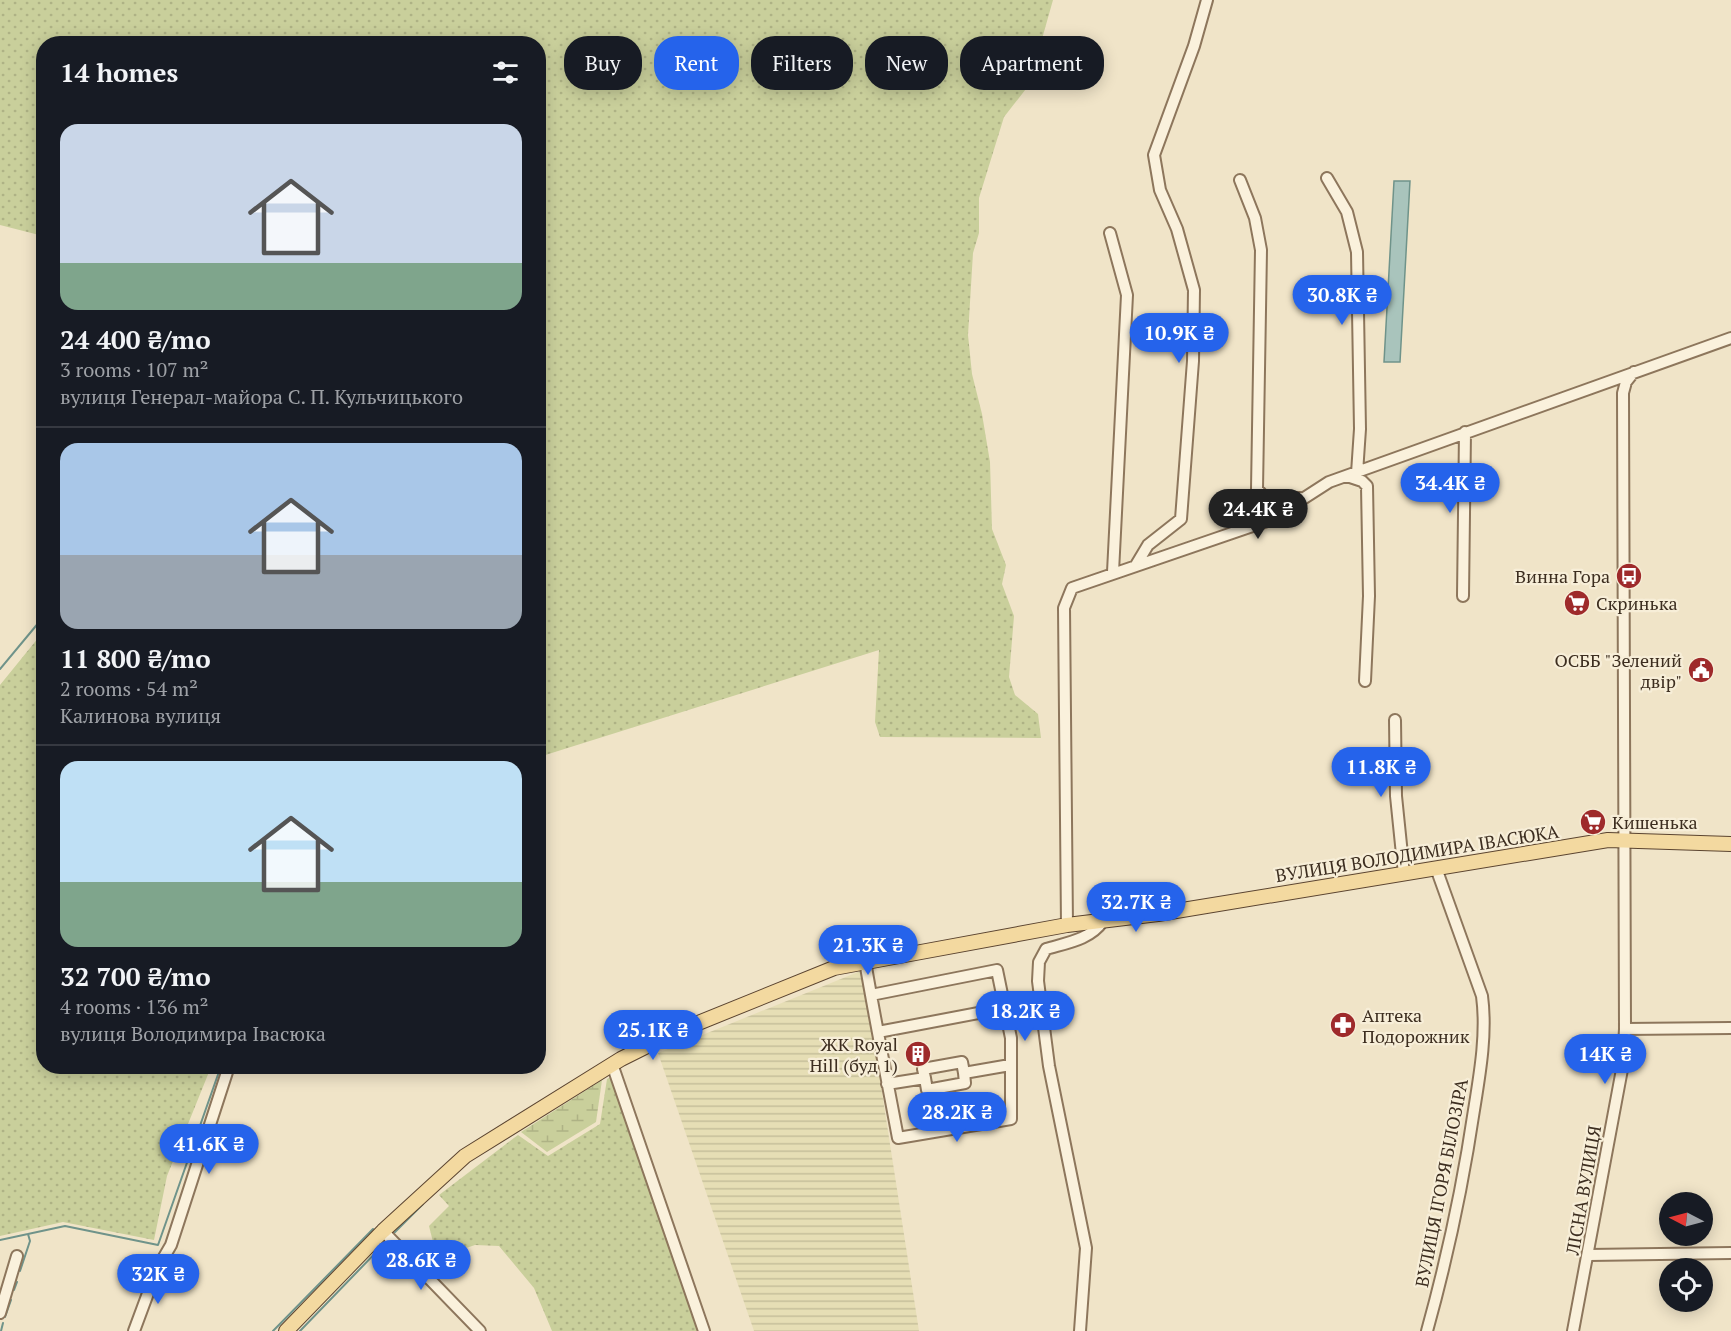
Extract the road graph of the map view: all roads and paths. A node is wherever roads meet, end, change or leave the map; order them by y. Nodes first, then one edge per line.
1 (1207, 0) edge
2 (1327, 178) dead end
3 (1240, 180) dead end
4 (1110, 233) dead end
5 (1731, 338) edge
6 (1634, 371) junction
7 (1465, 432) junction
8 (1352, 474) junction
9 (1300, 498) junction
10 (1136, 565) junction
11 (1113, 572) junction
12 (1463, 596) dead end
13 (1365, 681) dead end
14 (1395, 720) dead end
15 (1622, 839) junction
16 (1731, 844) edge
17 (1436, 868) junction
18 (1404, 874) junction
19 (1106, 921) junction
20 (1067, 925) junction
21 (865, 961) junction
22 (871, 995) junction
23 (1005, 1008) junction
24 (1731, 1028) edge
25 (1625, 1029) junction
26 (878, 1032) junction
27 (612, 1064) junction
28 (1010, 1065) junction
29 (964, 1073) junction
30 (226, 1074) edge
31 (925, 1078) junction
32 (887, 1084) junction
33 (383, 1231) junction
34 (1731, 1253) edge
35 (1588, 1255) junction
36 (17, 1256) dead end
37 (0, 1313) edge
38 (134, 1331) edge
39 (286, 1331) edge
40 (480, 1331) edge
41 (704, 1331) edge
42 (1080, 1331) edge
43 (1427, 1331) edge
44 (1573, 1331) edge

1 - 10 street
2 - 8 street
3 - 9 street
4 - 11 street
5 - 6 street
6 - 7 street
6 - 15 street, ЛІСНА ВУЛИЦЯ
7 - 8 street
7 - 12 street
8 - 9 street
8 - 13 street
9 - 10 street
10 - 11 street
11 - 20 street
14 - 18 street
15 - 16 main road, ВУЛИЦЯ ВОЛОДИМИРА ІВАСЮКА
15 - 17 main road, ВУЛИЦЯ ВОЛОДИМИРА ІВАСЮКА
15 - 25 street, ЛІСНА ВУЛИЦЯ
17 - 18 main road, ВУЛИЦЯ ВОЛОДИМИРА ІВАСЮКА
17 - 43 street, ВУЛИЦЯ ІГОРЯ БІЛОЗІРА
18 - 19 main road, ВУЛИЦЯ ВОЛОДИМИРА ІВАСЮКА
19 - 20 main road, ВУЛИЦЯ ВОЛОДИМИРА ІВАСЮКА
19 - 42 street
20 - 21 main road, ВУЛИЦЯ ВОЛОДИМИРА ІВАСЮКА
21 - 22 street
21 - 27 main road, ВУЛИЦЯ ВОЛОДИМИРА ІВАСЮКА
22 - 23 street
22 - 26 street
23 - 26 street
23 - 28 street
24 - 25 street
25 - 35 street, ЛІСНА ВУЛИЦЯ
26 - 32 street
27 - 33 main road, ВУЛИЦЯ ВОЛОДИМИРА ІВАСЮКА
27 - 41 street
28 - 29 street
28 - 32 street
29 - 31 street
29 - 31 street
30 - 38 street
31 - 32 street
33 - 39 main road, ВУЛИЦЯ ВОЛОДИМИРА ІВАСЮКА
33 - 40 street
34 - 35 street
35 - 44 street, ЛІСНА ВУЛИЦЯ
36 - 37 street

